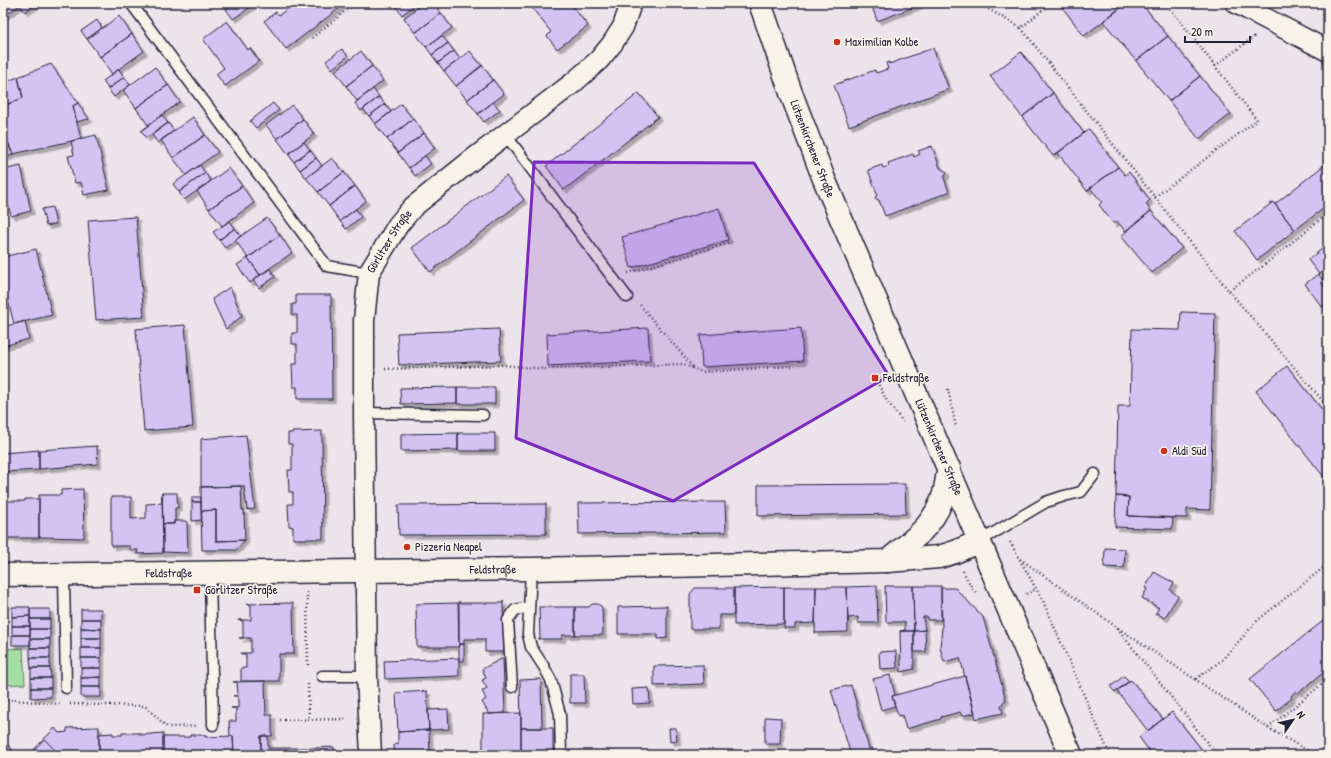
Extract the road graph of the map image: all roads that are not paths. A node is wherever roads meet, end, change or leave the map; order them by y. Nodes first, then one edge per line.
1 (631, 3) edge
2 (760, 3) edge
3 (1236, 3) edge
4 (133, 6) dead end
5 (1328, 51) edge
6 (505, 134) junction
7 (369, 273) junction
8 (627, 297) road end
9 (364, 413) junction
10 (483, 415) dead end
11 (949, 468) junction
12 (1095, 474) dead end
13 (980, 541) junction
14 (887, 561) junction
15 (530, 569) junction
16 (366, 571) junction
17 (210, 573) junction
18 (3, 575) edge
19 (64, 575) junction
20 (529, 607) junction
21 (322, 676) dead end
22 (367, 676) junction
23 (512, 687) dead end
24 (66, 688) dead end
25 (213, 725) road end
26 (371, 755) edge
27 (561, 755) edge
28 (1072, 755) edge

1 - 6 street, Görlitzer Straße
2 - 11 main road, Lützenkirchener Straße
3 - 5 street
4 - 7 lane
6 - 7 street, Görlitzer Straße
6 - 8 lane
7 - 9 street, Görlitzer Straße
9 - 10 lane
9 - 16 street, Görlitzer Straße
11 - 13 main road, Lützenkirchener Straße
11 - 14 main road
12 - 13 lane
13 - 14 main road, Feldstraße
13 - 28 main road, Lützenkirchener Straße
14 - 15 main road, Feldstraße
15 - 16 main road, Feldstraße
15 - 20 lane
16 - 17 main road, Feldstraße
16 - 22 street, Görlitzer Straße
17 - 19 main road, Feldstraße
17 - 25 lane
18 - 19 main road, Feldstraße
19 - 24 lane
20 - 23 lane
20 - 27 lane
21 - 22 lane
22 - 26 street, Görlitzer Straße

